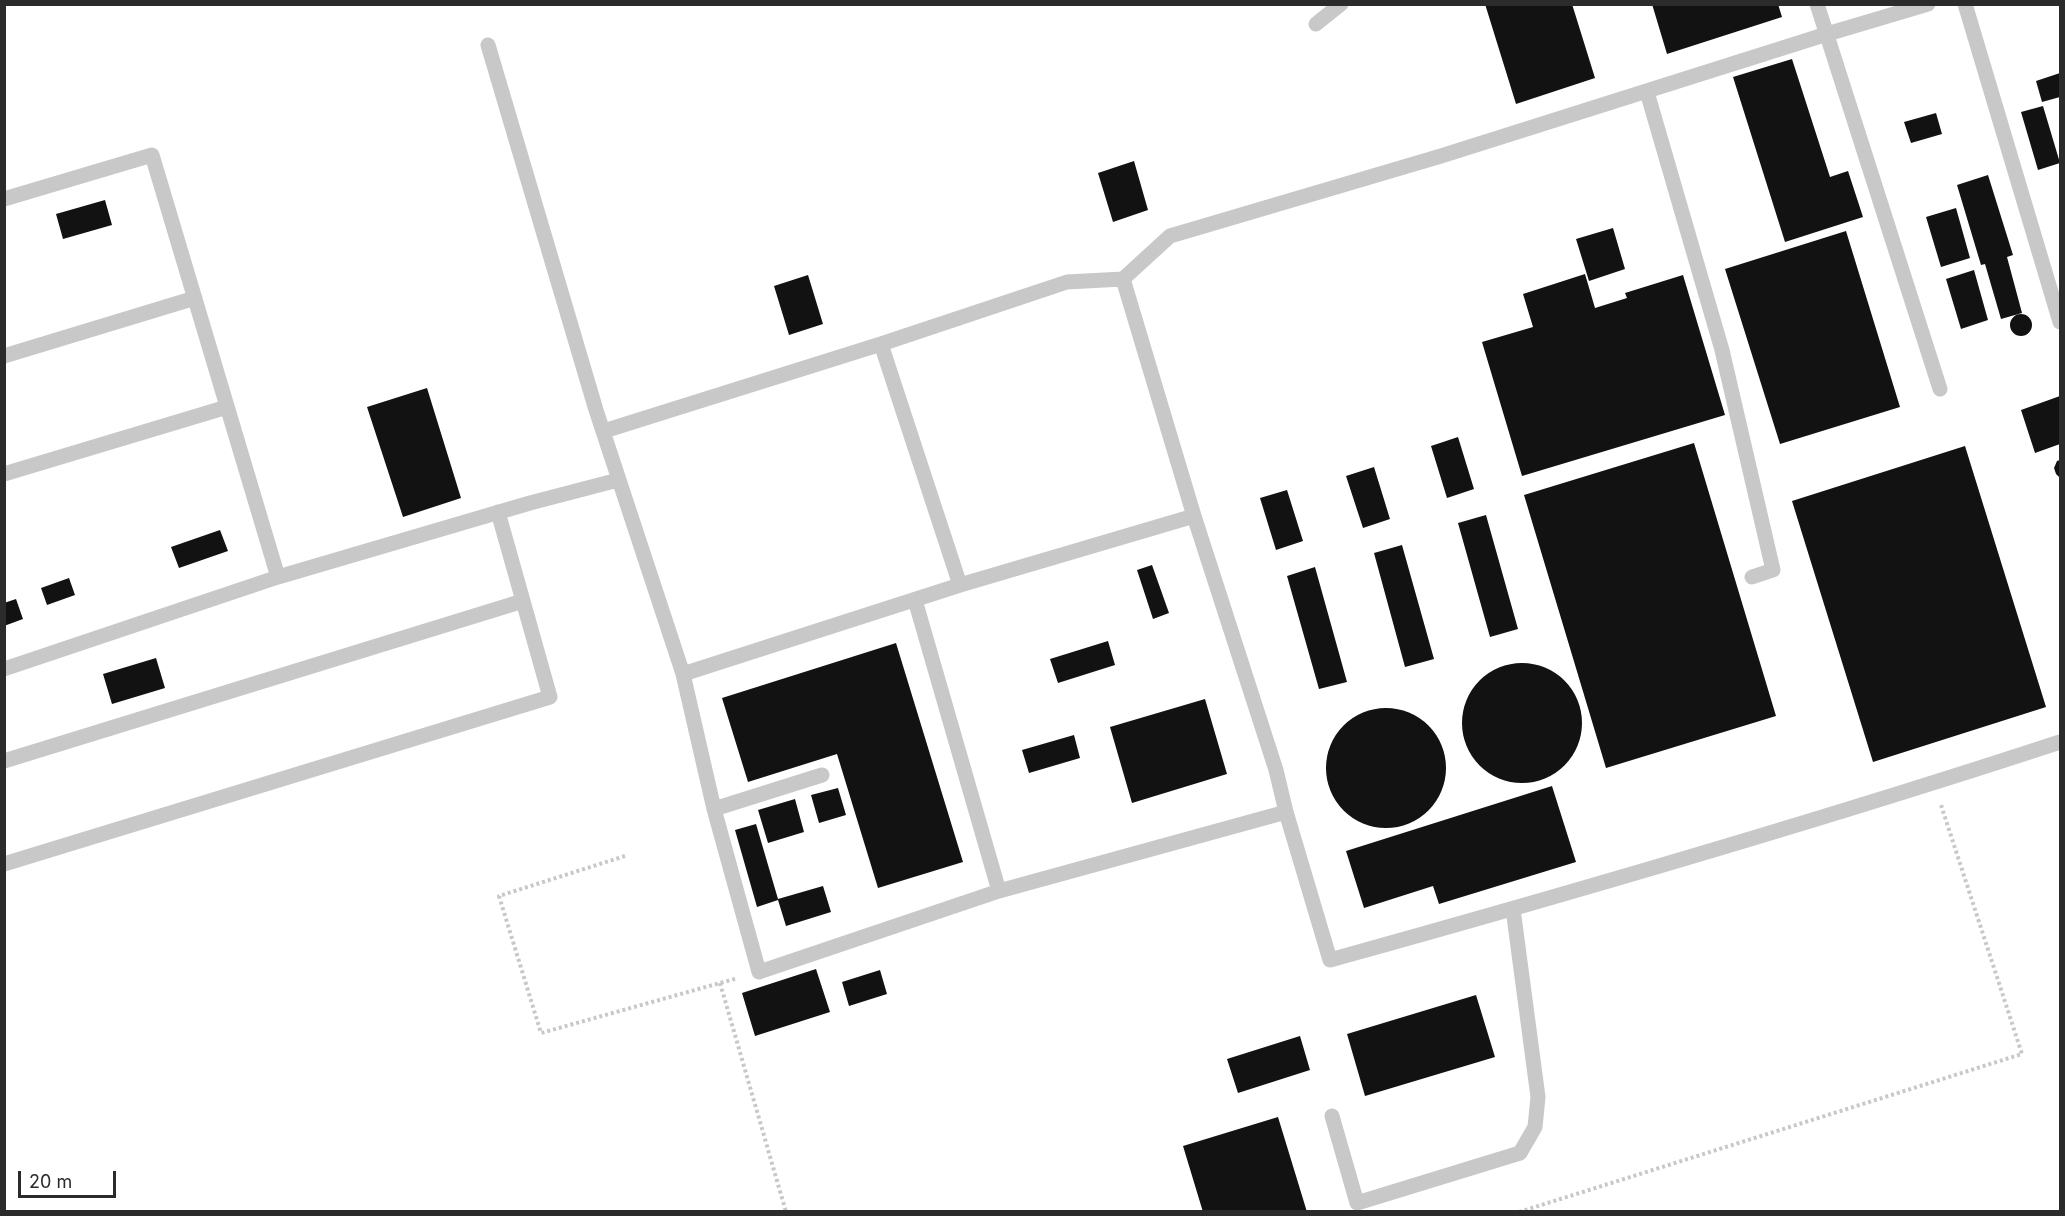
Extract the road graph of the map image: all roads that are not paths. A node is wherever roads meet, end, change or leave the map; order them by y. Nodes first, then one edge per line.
1 (1341, 4) edge
2 (1817, 4) edge
3 (1928, 4) edge
4 (1965, 4) edge
5 (1316, 24) dead end
6 (1827, 34) junction
7 (488, 45) dead end
8 (1647, 92) junction
9 (4, 199) edge
10 (1123, 279) junction
11 (195, 298) junction
12 (2061, 322) edge
13 (881, 344) junction
14 (4, 356) edge
15 (1940, 389) dead end
16 (227, 407) junction
17 (604, 431) junction
18 (4, 474) edge
19 (618, 480) junction
20 (498, 512) junction
21 (1194, 516) junction
22 (278, 577) junction
23 (1752, 577) dead end
24 (960, 585) junction
25 (915, 600) junction
26 (523, 601) junction
27 (4, 669) edge
28 (683, 674) junction
29 (2061, 742) edge
30 (4, 761) edge
31 (822, 775) dead end
32 (714, 809) junction
33 (1286, 812) junction
34 (4, 864) edge
35 (999, 891) junction
36 (1513, 909) junction
37 (1332, 1116) dead end

1 - 5 lane
2 - 6 lane
3 - 6 lane
4 - 12 lane
6 - 8 lane
6 - 15 lane
7 - 17 lane
8 - 10 lane
8 - 23 lane
9 - 11 lane
10 - 13 lane
10 - 21 lane
11 - 14 lane
11 - 16 lane
13 - 17 lane
13 - 24 lane
16 - 18 lane
16 - 22 lane
17 - 19 lane
19 - 20 lane
19 - 28 lane
20 - 22 lane
20 - 26 lane
21 - 24 lane
21 - 33 lane
22 - 27 lane
24 - 25 lane
25 - 28 lane
25 - 35 lane
26 - 30 lane
26 - 34 lane
28 - 32 lane
29 - 36 lane
31 - 32 lane
32 - 35 lane
33 - 35 lane
33 - 36 lane
36 - 37 lane

